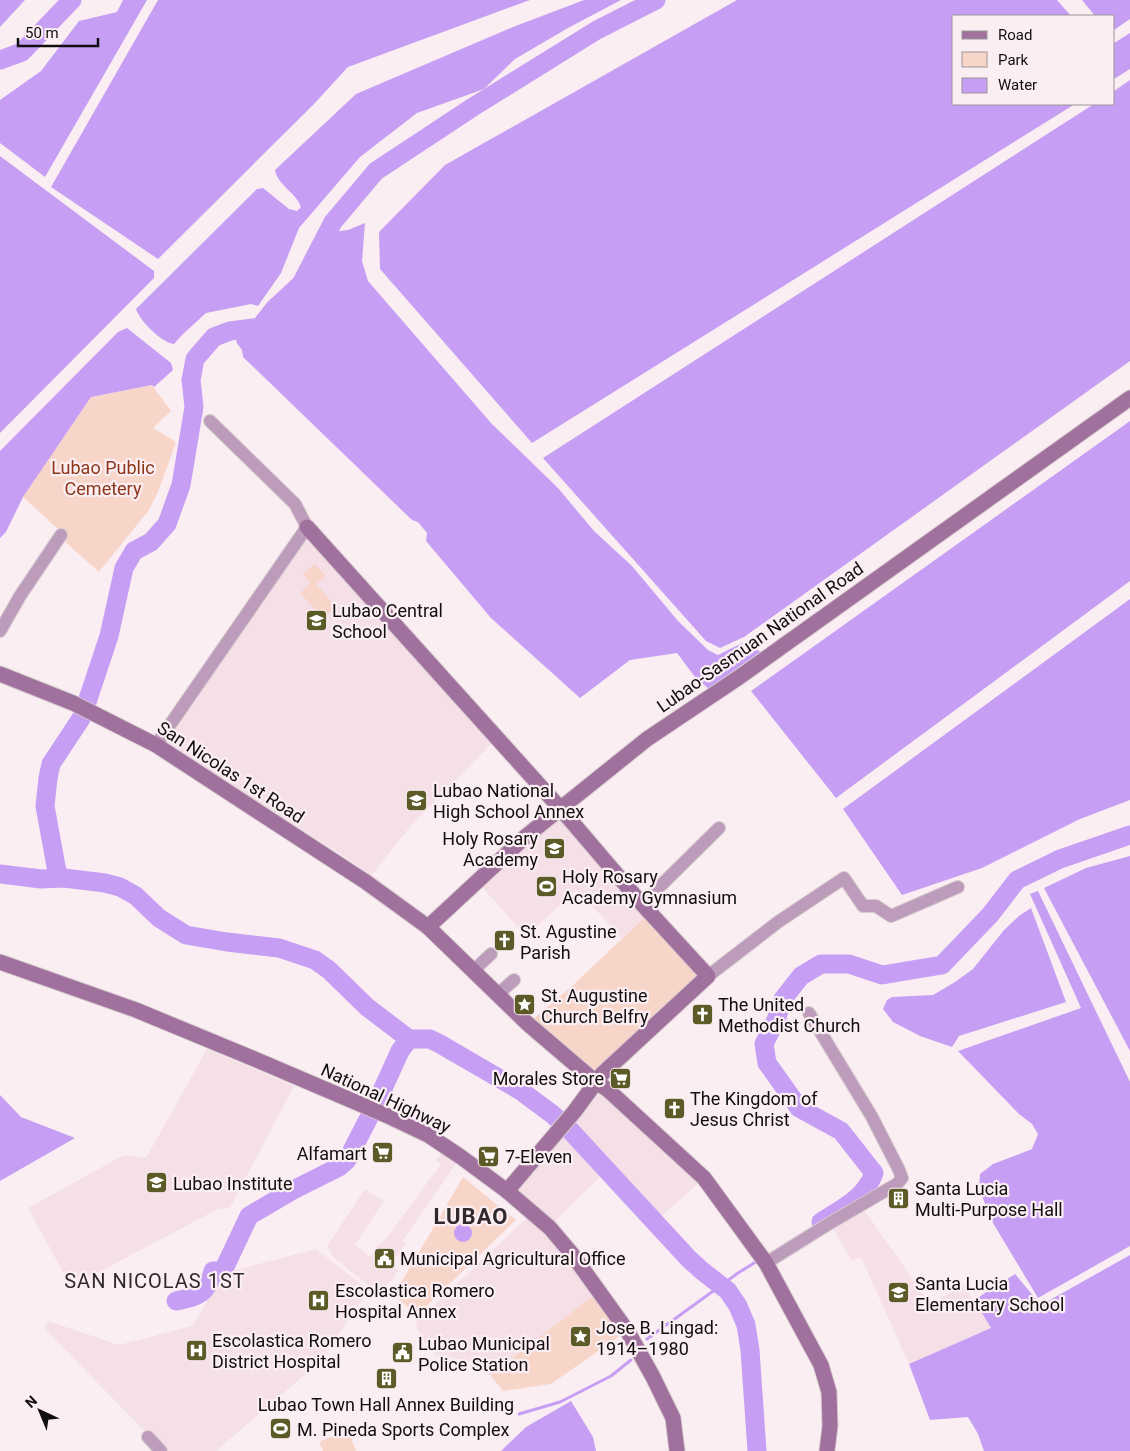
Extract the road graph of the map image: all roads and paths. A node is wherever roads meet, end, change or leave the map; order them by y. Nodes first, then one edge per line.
1 (1130, 398) edge
2 (210, 421) dead end
3 (307, 527) junction
4 (61, 535) dead end
5 (0, 631) edge
6 (0, 674) edge
7 (156, 745) junction
8 (560, 808) junction
9 (719, 828) dead end
10 (958, 887) dead end
11 (642, 904) junction
12 (428, 927) junction
13 (491, 954) dead end
14 (0, 962) edge
15 (474, 970) junction
16 (708, 976) junction
17 (514, 980) dead end
18 (498, 994) junction
19 (809, 1013) dead end
20 (596, 1083) junction
21 (507, 1191) junction
22 (763, 1259) junction
23 (148, 1437) dead end
24 (161, 1451) edge
25 (677, 1451) edge
26 (827, 1451) edge

1 - 8 main road, Lubao-Sasmuan National Road
2 - 3 street
3 - 7 street
3 - 8 main road
4 - 5 street
6 - 7 main road, San Nicolas 1st Road
7 - 12 main road, San Nicolas 1st Road
8 - 11 main road
8 - 12 main road, Lubao-Sasmuan National Road
9 - 11 street
10 - 16 street
11 - 16 main road
12 - 15 main road, San Nicolas 1st Road
13 - 15 street
14 - 21 main road, National Highway
15 - 18 main road, San Nicolas 1st Road
16 - 20 main road
17 - 18 street
18 - 20 main road, San Nicolas 1st Road
19 - 22 street
20 - 21 main road
20 - 22 main road, San Nicolas 1st Road
21 - 25 main road, National Highway
22 - 26 main road, San Nicolas 1st Road
23 - 24 street

